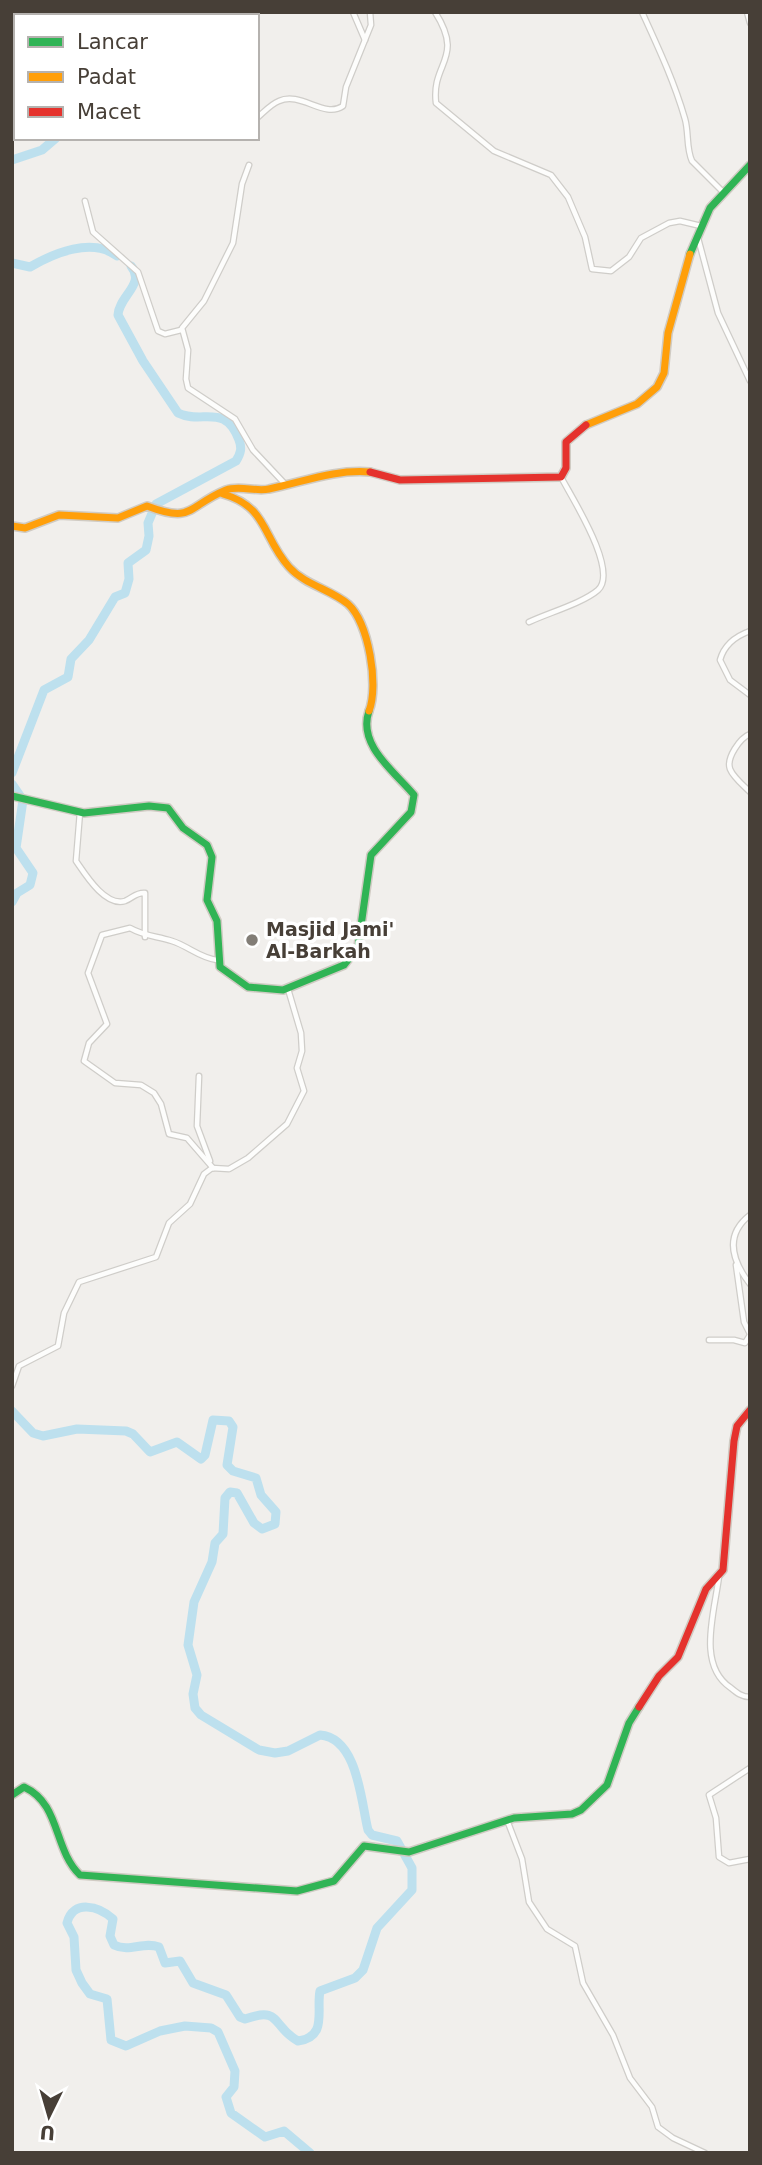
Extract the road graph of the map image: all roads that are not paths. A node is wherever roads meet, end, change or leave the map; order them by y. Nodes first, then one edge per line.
1 (353, 12) edge
2 (370, 12) edge
3 (435, 12) edge
4 (642, 12) edge
5 (747, 12) edge
6 (750, 23) edge
7 (365, 40) junction
8 (259, 116) edge
9 (249, 165) dead end
10 (750, 165) edge
11 (723, 192) junction
12 (85, 201) dead end
13 (701, 226) junction
14 (698, 238) junction
15 (181, 330) junction
16 (750, 381) edge
17 (561, 477) junction
18 (286, 484) junction
19 (223, 494) junction
20 (12, 526) edge
21 (529, 622) dead end
22 (750, 631) edge
23 (750, 695) edge
24 (750, 734) edge
25 (750, 792) edge
26 (19, 798) edge
27 (80, 812) junction
28 (145, 937) junction
29 (217, 960) junction
30 (288, 989) junction
31 (199, 1076) dead end
32 (213, 1168) junction
33 (750, 1215) edge
34 (736, 1265) junction
35 (750, 1284) edge
36 (750, 1334) edge
37 (709, 1340) dead end
38 (12, 1386) edge
39 (750, 1410) edge
40 (719, 1575) junction
41 (750, 1697) edge
42 (750, 1768) edge
43 (12, 1795) edge
44 (507, 1820) junction
45 (750, 1859) edge
46 (705, 2153) edge

1 - 7 street
2 - 7 street
3 - 13 street
4 - 11 street
5 - 6 street
7 - 8 street
9 - 15 street
10 - 11 street
11 - 13 street
12 - 15 street
13 - 14 street
14 - 16 street
14 - 17 street
15 - 18 street
17 - 18 street
17 - 21 street
18 - 19 street
19 - 20 street
19 - 30 street
22 - 23 street
24 - 25 street
26 - 27 street
27 - 28 street
27 - 29 street
28 - 29 street
28 - 32 street
29 - 30 street
30 - 32 street
31 - 32 street
32 - 38 street
33 - 34 street
34 - 35 street
34 - 36 street
36 - 37 street
39 - 40 street
40 - 41 street
40 - 44 street
42 - 45 street
43 - 44 street
44 - 46 street

